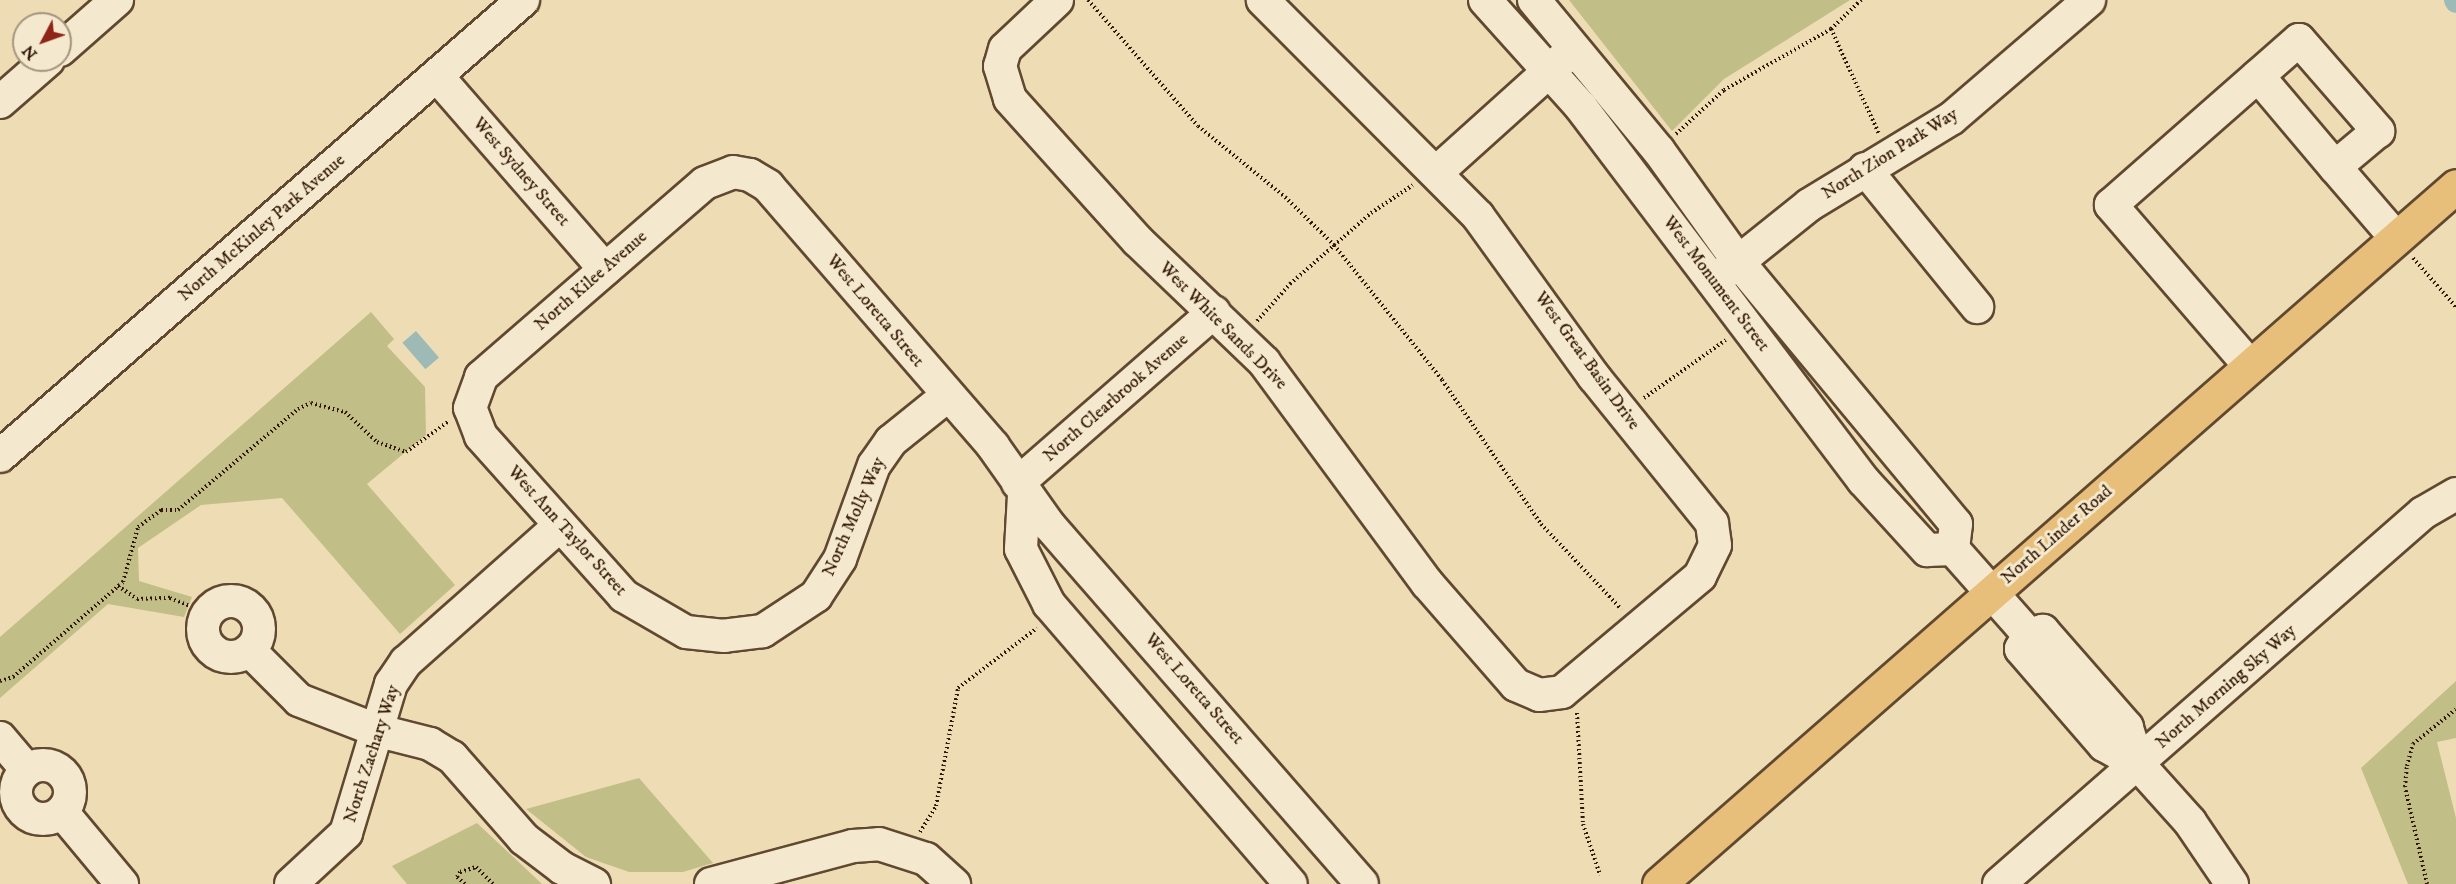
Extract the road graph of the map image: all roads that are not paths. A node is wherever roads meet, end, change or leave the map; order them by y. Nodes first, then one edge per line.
1 (117, 0) edge
2 (523, 0) edge
3 (1057, 0) edge
4 (1263, 0) edge
5 (1485, 0) edge
6 (1534, 0) edge
7 (2088, 0) edge
8 (72, 39) edge
9 (1576, 48) junction
10 (1551, 71) junction
11 (34, 72) edge
12 (437, 76) junction
13 (2258, 76) junction
14 (0, 102) edge
15 (1877, 163) junction
16 (2335, 167) junction
17 (733, 172) joint
18 (1437, 172) junction
19 (2456, 186) edge
20 (2396, 238) junction
21 (1740, 264) junction
22 (605, 269) junction
23 (1714, 280) junction
24 (1977, 308) dead end
25 (1214, 312) junction
26 (2250, 366) junction
27 (947, 396) junction
28 (470, 408) joint
29 (0, 456) edge
30 (1021, 489) junction
31 (2456, 494) edge
32 (558, 527) junction
33 (1953, 549) junction
34 (1990, 593) junction
35 (686, 632) joint
36 (250, 651) junction
37 (1570, 689) joint
38 (379, 731) junction
39 (0, 738) edge
40 (2138, 764) junction
41 (122, 884) edge
42 (291, 884) edge
43 (594, 884) edge
44 (711, 884) edge
45 (954, 884) edge
46 (1291, 884) edge
47 (1362, 884) edge
48 (1659, 884) edge
49 (1999, 884) edge
50 (2232, 884) edge

1 - 8 street
2 - 12 street, North McKinley Park Avenue
3 - 25 street, West White Sands Drive
4 - 18 street, West Great Basin Drive
5 - 10 street, West Monument Street
6 - 9 street, West Monument Street
7 - 15 street, North Zion Park Way
9 - 10 street
9 - 21 street, West Monument Street
10 - 18 street
10 - 23 street, West Monument Street
11 - 14 street
12 - 22 street, West Sydney Street
12 - 29 street, North McKinley Park Avenue
13 - 16 street
13 - 16 street
13 - 26 street
15 - 21 street, North Zion Park Way
15 - 24 street
16 - 20 street
17 - 22 street, North Kilee Avenue
17 - 27 street, West Loretta Street
18 - 37 street, West Great Basin Drive
19 - 20 main road, North Linder Road
20 - 26 main road, North Linder Road
21 - 23 street, North Zion Park Way
21 - 33 street, West Monument Street
22 - 28 street, North Kilee Avenue
23 - 33 street, West Monument Street
25 - 30 street, North Clearbrook Avenue
25 - 37 street, West White Sands Drive
26 - 34 main road, North Linder Road
27 - 30 street, West Loretta Street
27 - 35 street, North Molly Way
28 - 32 street, West Ann Taylor Street
30 - 46 street
30 - 47 street, West Loretta Street
31 - 40 street, North Morning Sky Way
32 - 35 street, West Ann Taylor Street
32 - 38 street, North Zachary Way
33 - 34 street
34 - 40 street
34 - 48 main road, North Linder Road
36 - 36 street
36 - 38 street
38 - 42 street, North Zachary Way
38 - 43 street
39 - 41 street
40 - 49 street, North Morning Sky Way
40 - 50 street
44 - 45 street

